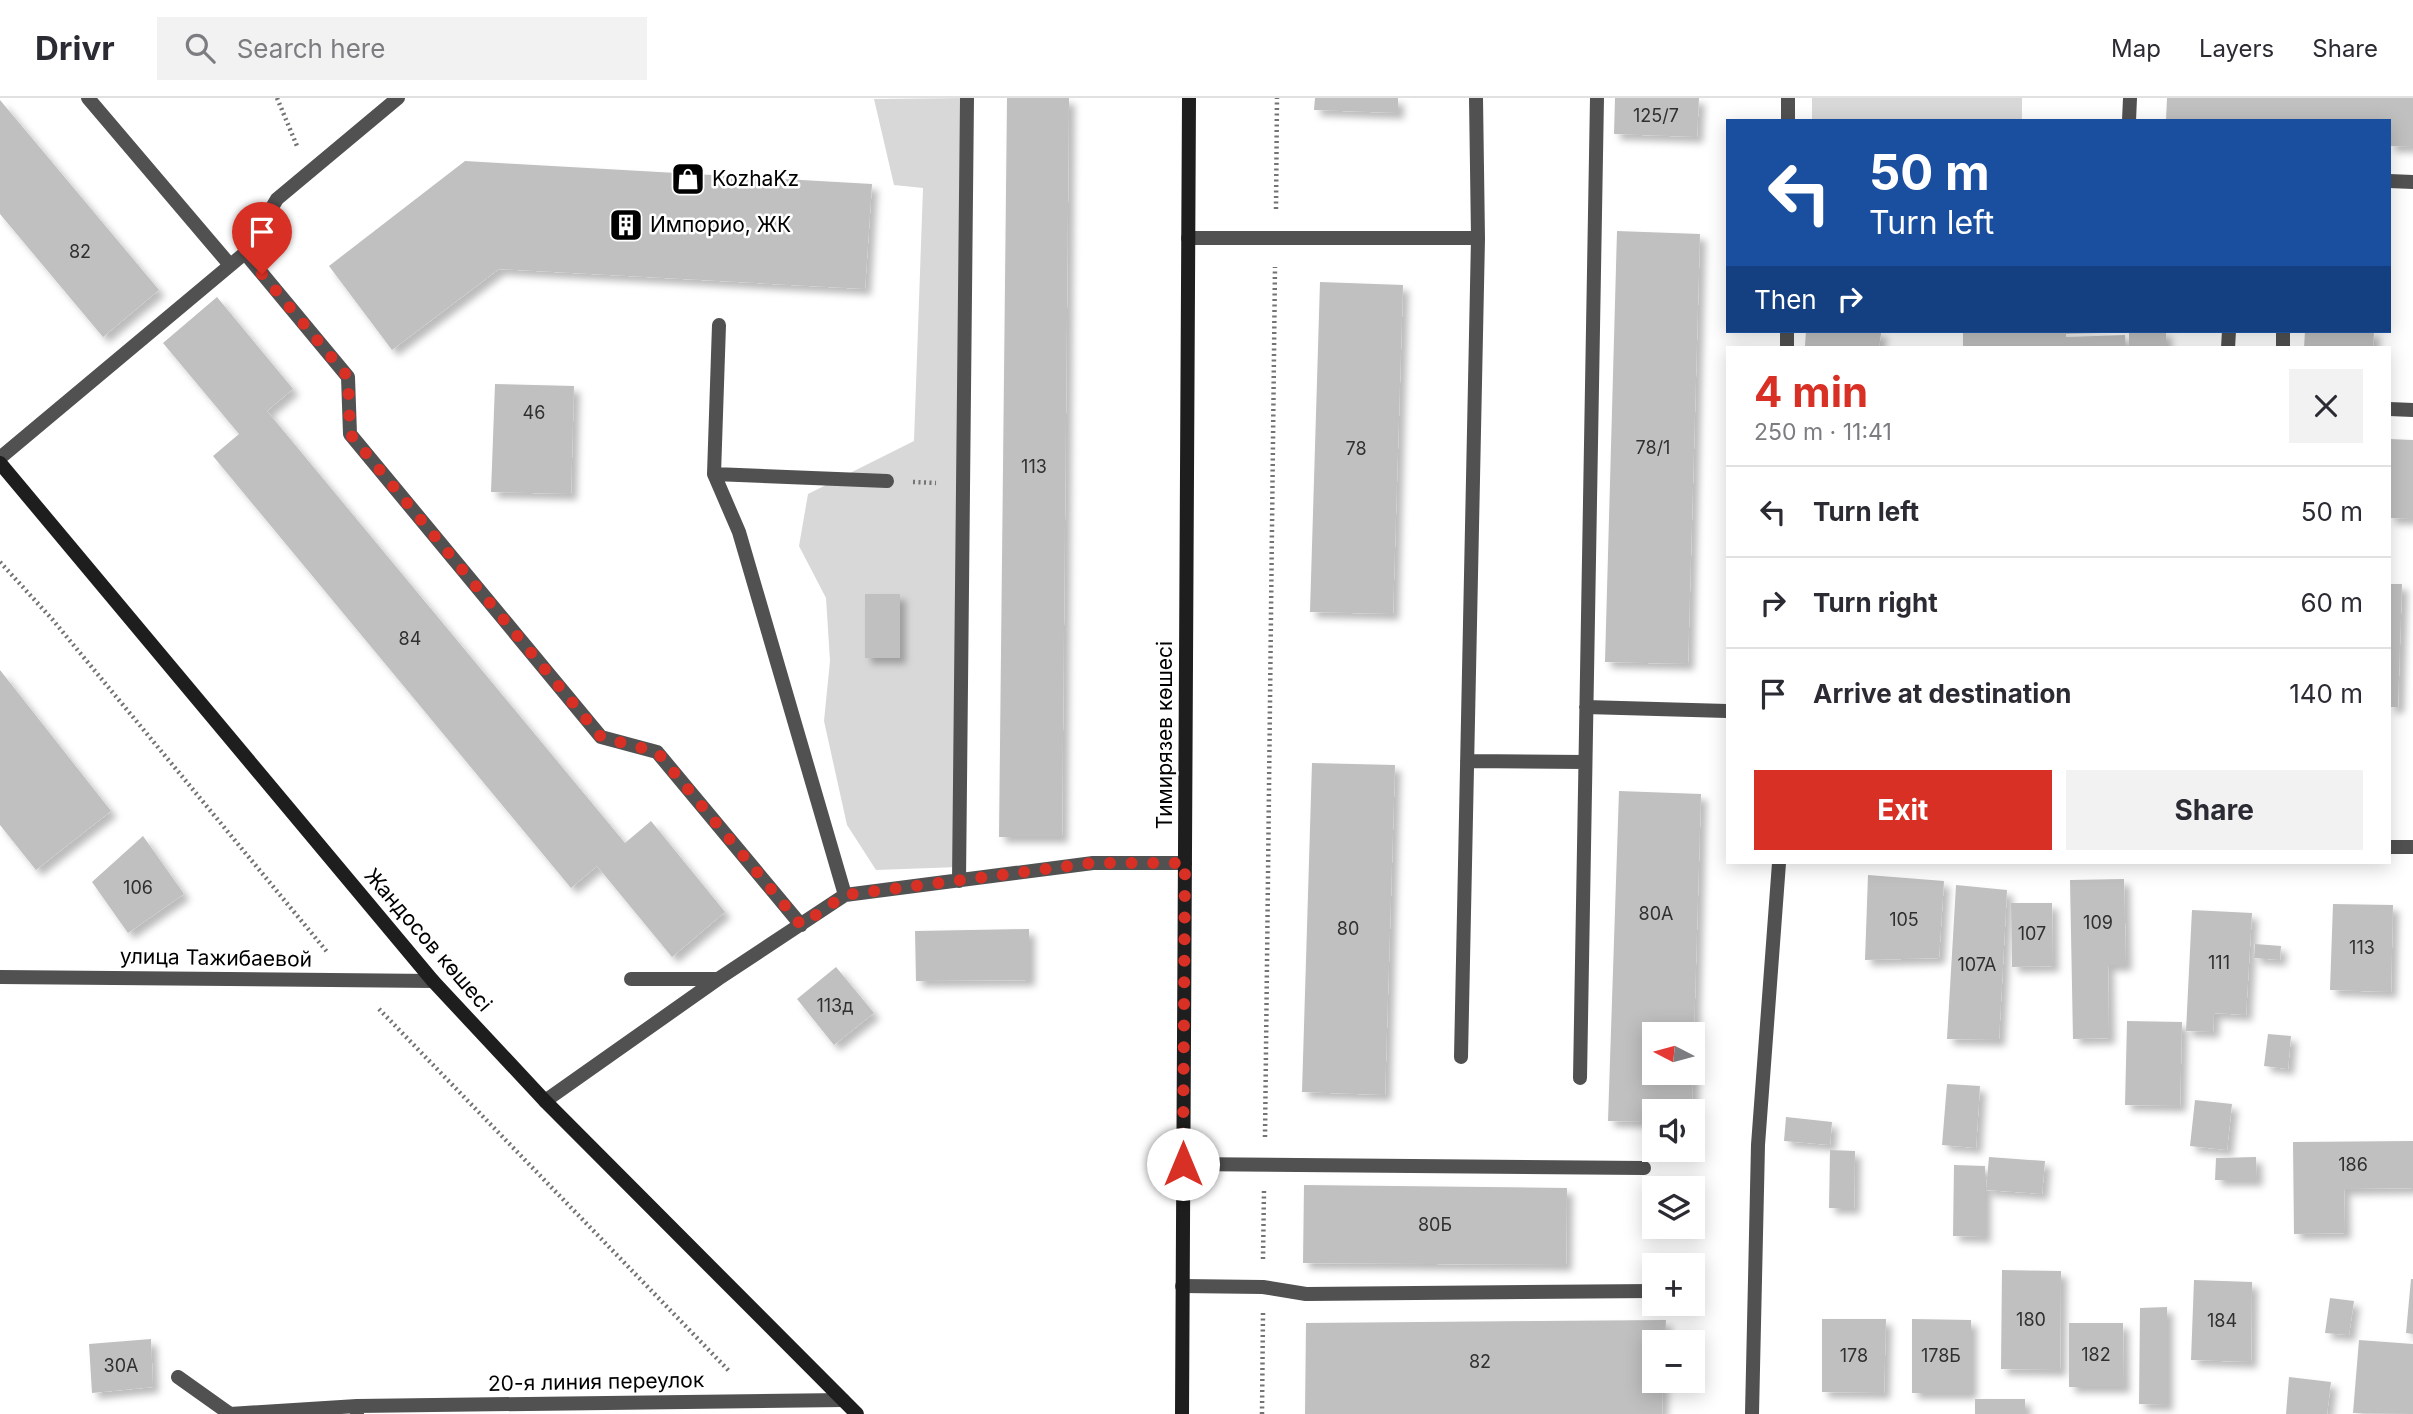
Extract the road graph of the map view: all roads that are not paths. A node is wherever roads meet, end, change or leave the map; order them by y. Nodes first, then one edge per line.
1 (88, 98) edge
2 (398, 98) edge
3 (967, 98) edge
4 (1189, 98) edge
5 (1476, 98) edge
6 (1597, 98) edge
7 (1788, 98) edge
8 (2130, 98) edge
9 (1788, 119) edge
10 (2129, 119) edge
11 (2391, 181) edge
12 (2413, 182) edge
13 (1188, 238) junction
14 (1478, 238) junction
15 (245, 253) junction
16 (230, 265) junction
17 (719, 325) dead end
18 (2391, 410) edge
19 (2413, 410) edge
20 (0, 458) edge
21 (0, 463) edge
22 (714, 474) junction
23 (887, 481) road end
24 (1586, 707) junction
25 (1726, 711) edge
26 (1467, 761) junction
27 (1586, 762) junction
28 (2391, 847) edge
29 (2413, 847) edge
30 (1185, 863) junction
31 (1779, 864) edge
32 (959, 881) junction
33 (845, 895) junction
34 (801, 925) junction
35 (0, 977) edge
36 (631, 979) dead end
37 (718, 979) junction
38 (432, 981) junction
39 (1461, 1057) dead end
40 (1580, 1078) dead end
41 (545, 1101) junction
42 (1183, 1164) junction
43 (1644, 1168) dead end
44 (1182, 1286) junction
45 (1642, 1292) edge
46 (177, 1377) dead end
47 (843, 1401) junction
48 (357, 1410) edge
49 (857, 1414) edge
50 (1182, 1414) edge
51 (1752, 1414) edge

1 - 16 street
2 - 15 street
3 - 32 street
4 - 13 main road, Тимирязев көшесі
5 - 14 street
6 - 24 street
7 - 9 street
8 - 10 street
11 - 12 street
13 - 14 street
13 - 30 main road, Тимирязев көшесі
14 - 26 street
15 - 16 street
15 - 34 street
16 - 20 street
17 - 22 street
18 - 19 street
21 - 38 main road, Жандосов көшесі
22 - 23 street
22 - 33 street
24 - 25 street
24 - 27 street
26 - 27 street
26 - 39 street
27 - 40 street
28 - 29 street
30 - 32 street
30 - 42 main road, Тимирязев көшесі
31 - 51 street
32 - 33 street
33 - 34 street
34 - 37 street
35 - 38 street, улица Тажибаевой
36 - 37 street
37 - 41 street
38 - 41 main road, Жандосов көшесі
41 - 47 main road, Жандосов көшесі
42 - 43 street
42 - 44 main road, Тимирязев көшесі
44 - 45 street
44 - 50 main road, Тимирязев көшесі
46 - 48 street, 20-я линия переулок
47 - 48 street, 20-я линия переулок
47 - 49 main road, Жандосов көшесі

